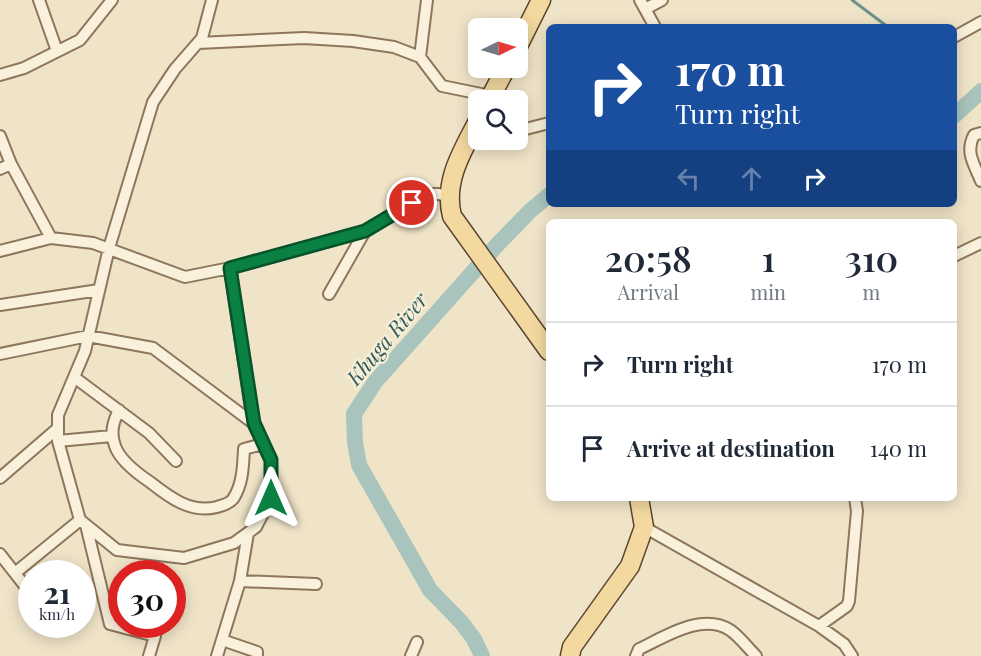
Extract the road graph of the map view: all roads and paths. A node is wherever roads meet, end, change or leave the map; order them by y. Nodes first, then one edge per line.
1 (39, 0) edge
2 (112, 0) edge
3 (212, 0) edge
4 (427, 0) edge
5 (541, 0) edge
6 (662, 0) edge
7 (643, 5) edge
8 (981, 22) edge
9 (653, 24) edge
10 (528, 26) edge
11 (957, 35) edge
12 (198, 43) junction
13 (57, 51) junction
14 (420, 57) junction
15 (0, 75) edge
16 (468, 92) edge
17 (546, 124) edge
18 (528, 128) edge
19 (981, 133) edge
20 (0, 136) edge
21 (468, 142) edge
22 (11, 164) junction
23 (0, 169) edge
24 (981, 181) edge
25 (449, 196) junction
26 (365, 231) junction
27 (51, 238) junction
28 (981, 243) edge
29 (109, 248) junction
30 (0, 251) edge
31 (957, 255) edge
32 (230, 268) junction
33 (99, 290) junction
34 (329, 294) dead end
35 (0, 305) edge
36 (88, 336) junction
37 (546, 347) edge
38 (0, 354) edge
39 (74, 377) junction
40 (118, 410) junction
41 (254, 423) junction
42 (58, 428) junction
43 (112, 436) junction
44 (58, 441) junction
45 (263, 444) junction
46 (176, 461) dead end
47 (0, 478) edge
48 (640, 501) edge
49 (855, 501) edge
50 (83, 522) junction
51 (644, 527) junction
52 (248, 533) junction
53 (0, 555) edge
54 (15, 573) junction
55 (18, 577) edge
56 (240, 581) junction
57 (316, 584) dead end
58 (819, 626) junction
59 (222, 640) junction
60 (417, 642) dead end
61 (149, 656) edge
62 (217, 656) edge
63 (257, 656) edge
64 (411, 656) edge
65 (570, 656) edge
66 (636, 656) edge
67 (756, 656) edge
68 (852, 656) edge

1 - 13 street
2 - 13 street
3 - 12 street
4 - 14 street
5 - 10 main road
6 - 7 street
7 - 9 street
8 - 11 street
12 - 14 street
12 - 29 street
13 - 15 street
14 - 16 street
17 - 18 street
19 - 24 street
20 - 22 street
21 - 25 main road
22 - 23 street
22 - 27 street
25 - 26 street
25 - 37 main road
26 - 32 street
26 - 34 street
27 - 29 street
27 - 30 street
28 - 31 street
29 - 32 street
29 - 33 street
32 - 41 street
33 - 35 street
33 - 36 street
36 - 38 street
36 - 39 street
36 - 41 street
39 - 40 street
39 - 42 street
40 - 43 street
40 - 46 street
41 - 45 street
42 - 44 street
42 - 47 street
43 - 44 street
43 - 45 street
44 - 50 street
45 - 52 street
48 - 51 main road
49 - 58 street
50 - 52 street
50 - 54 street
50 - 61 street
51 - 58 street
51 - 65 main road
52 - 56 street
53 - 54 street
54 - 55 street
56 - 57 street
56 - 59 street
58 - 68 street
59 - 62 street
59 - 63 street
60 - 64 street
66 - 67 street

